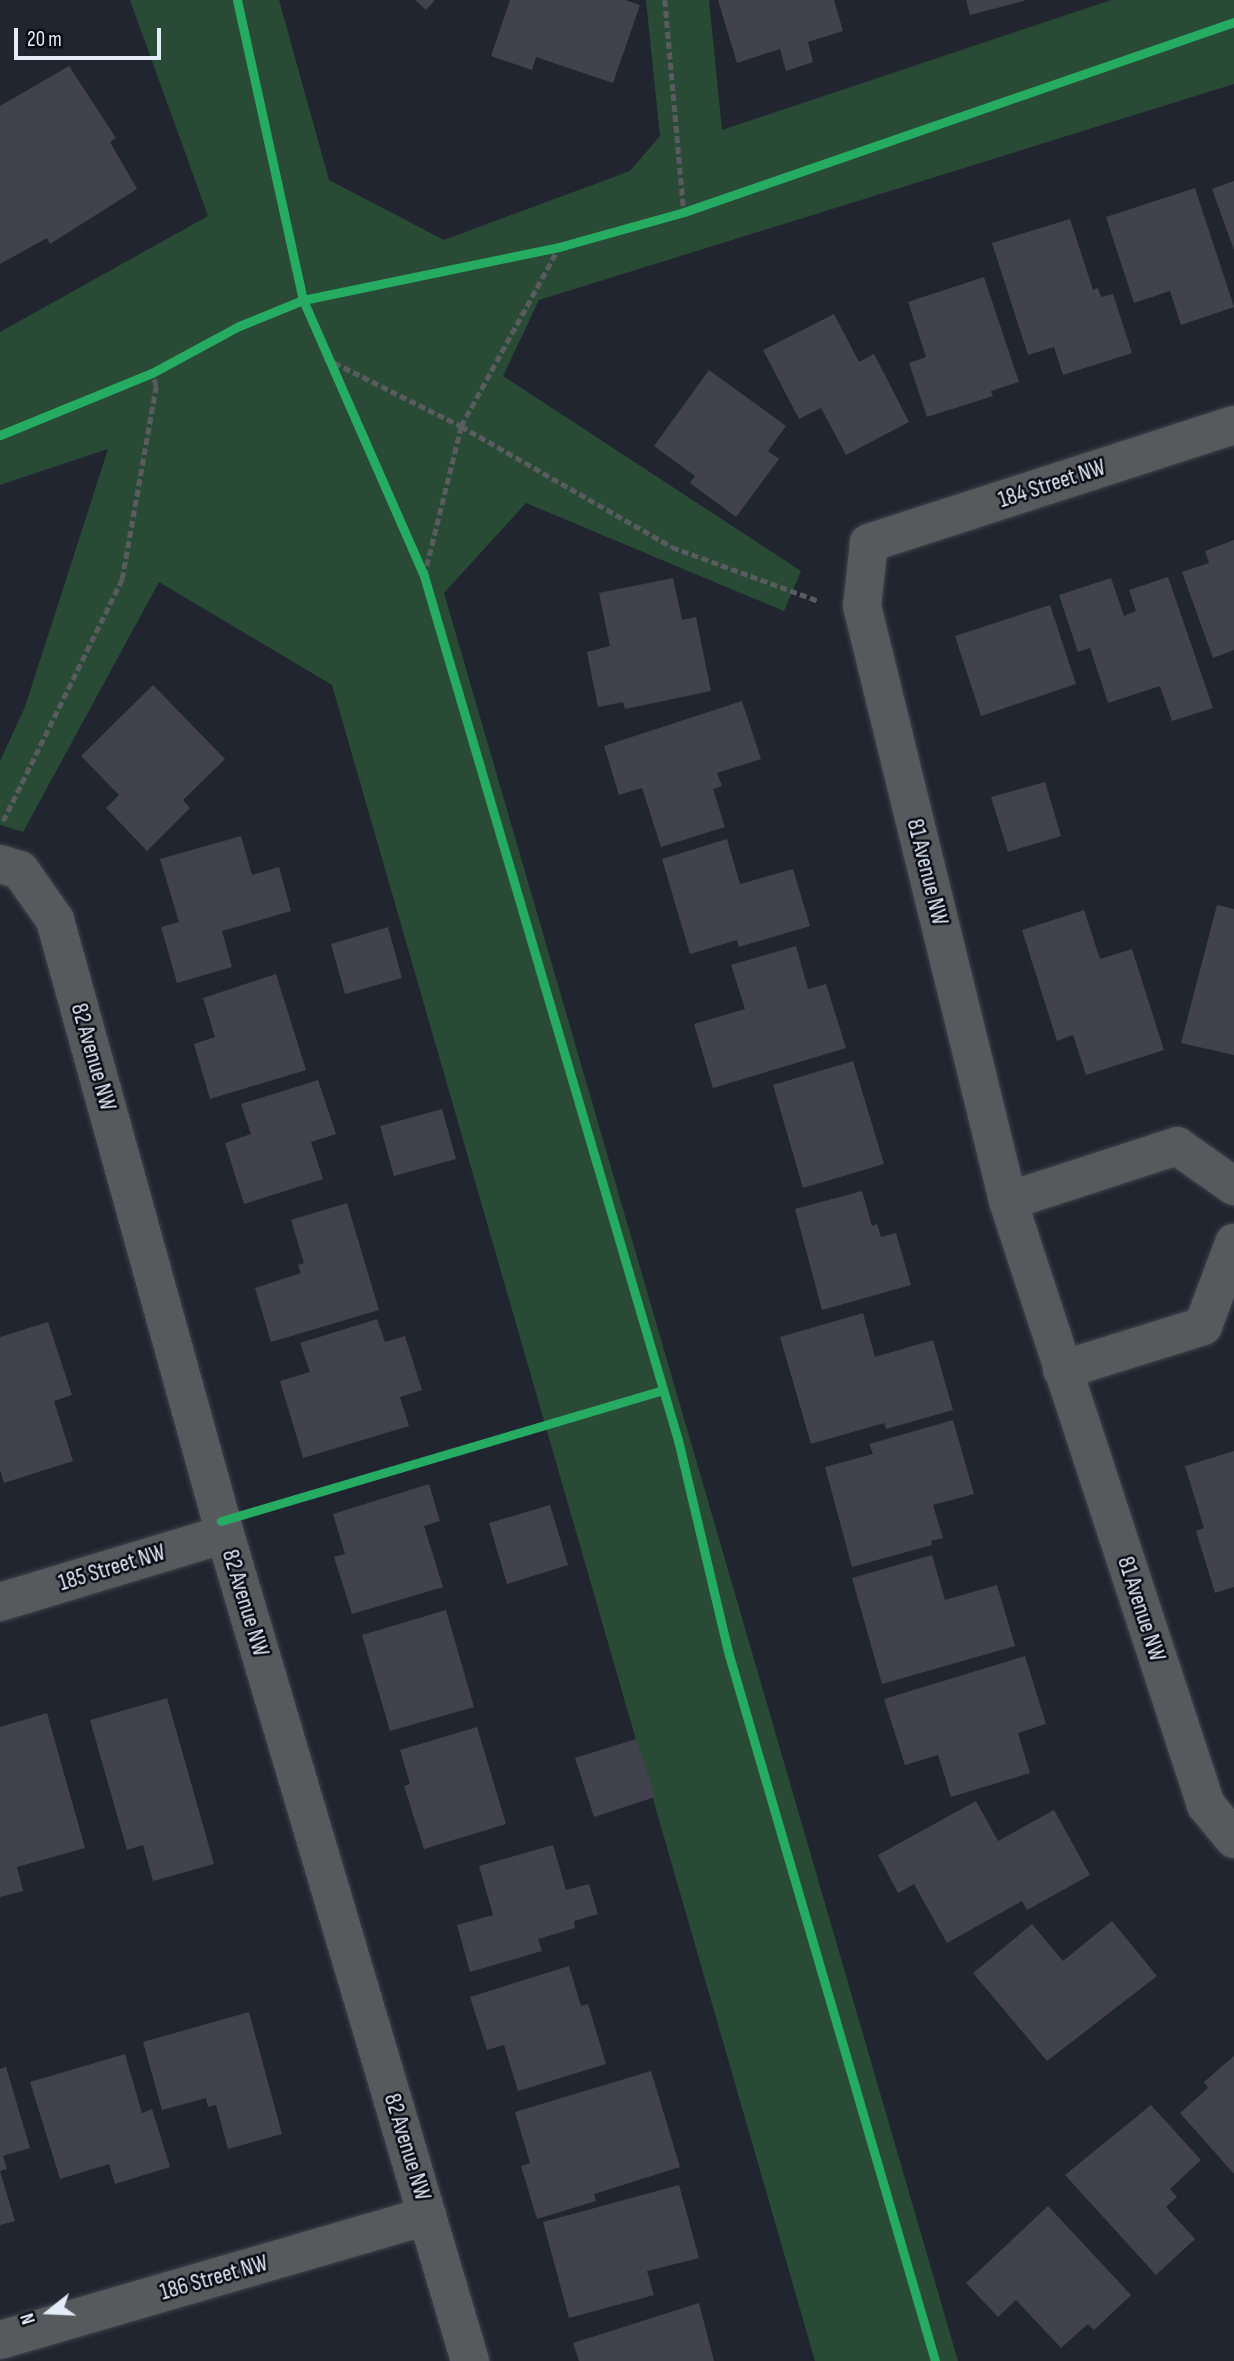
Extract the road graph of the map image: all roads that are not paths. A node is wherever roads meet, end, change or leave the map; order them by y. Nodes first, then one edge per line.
1 (1234, 425) edge
2 (869, 543) joint
3 (0, 864) edge
4 (1234, 1186) edge
5 (1008, 1201) junction
6 (1234, 1243) edge
7 (1062, 1370) junction
8 (225, 1534) junction
9 (0, 1602) edge
10 (1234, 1839) edge
11 (427, 2216) junction
12 (0, 2340) edge
13 (470, 2361) edge

1 - 2 street, 184 Street NW
2 - 5 street, 81 Avenue NW
3 - 8 street, 82 Avenue NW
4 - 5 street
5 - 7 street, 81 Avenue NW
6 - 7 street
7 - 10 street, 81 Avenue NW
8 - 9 street, 185 Street NW
8 - 11 street, 82 Avenue NW
11 - 12 street, 186 Street NW
11 - 13 street, 82 Avenue NW

